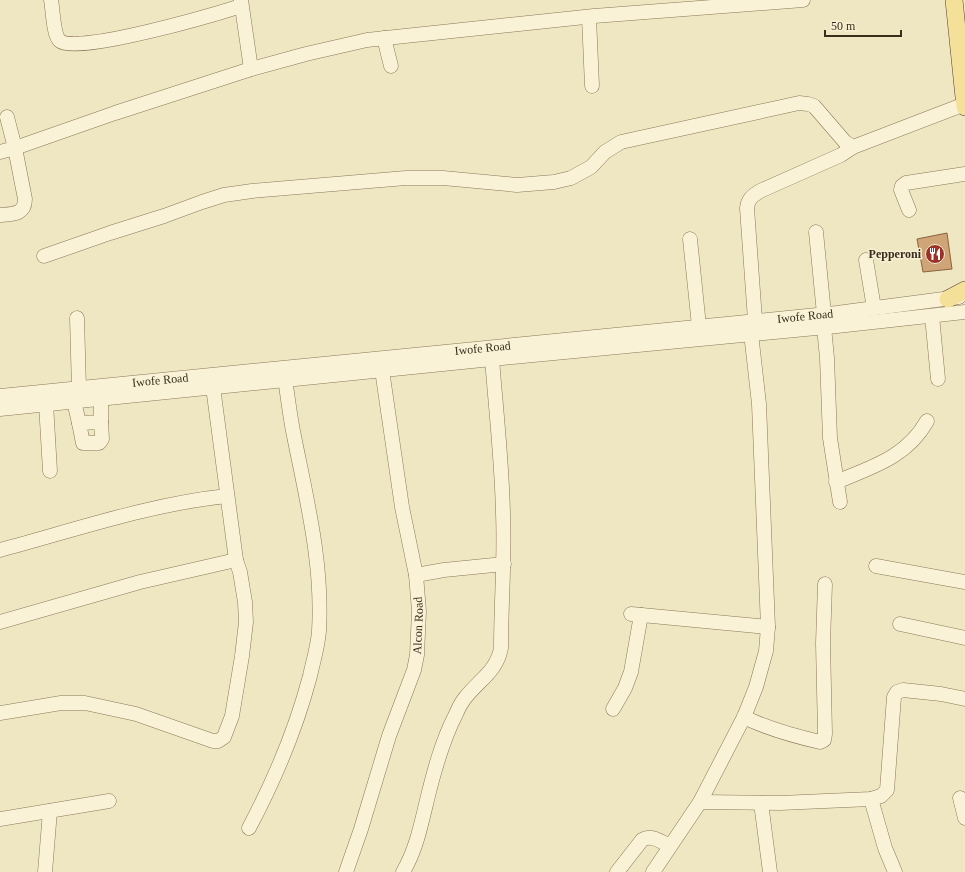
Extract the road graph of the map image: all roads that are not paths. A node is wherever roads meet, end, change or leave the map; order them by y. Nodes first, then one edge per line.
1 (52, 0) edge
2 (803, 0) edge
3 (954, 0) edge
4 (241, 3) edge
5 (589, 17) junction
6 (384, 38) junction
7 (391, 66) dead end
8 (252, 69) junction
9 (592, 86) dead end
10 (964, 104) edge
11 (965, 107) edge
12 (7, 117) dead end
13 (853, 147) junction
14 (15, 148) junction
15 (0, 152) edge
16 (965, 174) edge
17 (909, 210) dead end
18 (0, 215) edge
19 (816, 232) dead end
20 (690, 240) dead end
21 (44, 256) dead end
22 (866, 260) dead end
23 (965, 290) edge
24 (965, 296) edge
25 (948, 299) junction
26 (874, 308) junction
27 (965, 312) edge
28 (932, 316) junction
29 (77, 318) dead end
30 (824, 320) junction
31 (699, 326) junction
32 (753, 327) junction
33 (492, 359) junction
34 (382, 370) junction
35 (285, 379) junction
36 (938, 379) dead end
37 (213, 387) junction
38 (77, 395) junction
39 (0, 396) edge
40 (101, 398) junction
41 (46, 404) junction
42 (0, 409) edge
43 (927, 421) dead end
44 (101, 422) junction
45 (80, 423) junction
46 (50, 471) dead end
47 (836, 482) junction
48 (227, 496) junction
49 (840, 502) dead end
50 (0, 550) edge
51 (236, 560) junction
52 (504, 564) junction
53 (876, 566) dead end
54 (416, 575) junction
55 (965, 582) edge
56 (825, 584) dead end
57 (0, 622) edge
58 (900, 624) dead end
59 (768, 627) junction
60 (965, 638) edge
61 (965, 699) edge
62 (613, 709) dead end
63 (0, 713) edge
64 (744, 717) junction
65 (960, 798) dead end
66 (871, 799) junction
67 (109, 801) dead end
68 (700, 802) junction
69 (761, 802) junction
70 (50, 811) junction
71 (965, 818) edge
72 (0, 819) edge
73 (249, 828) dead end
74 (670, 846) junction
75 (45, 872) edge
76 (346, 872) edge
77 (403, 872) edge
78 (617, 872) edge
79 (654, 872) edge
80 (770, 872) edge
81 (895, 872) edge

1 - 4 street
2 - 5 street
3 - 10 main road
4 - 8 street
5 - 6 street
5 - 9 street
6 - 7 street
6 - 8 street
8 - 14 street
10 - 11 main road
10 - 13 street
12 - 14 street
13 - 21 street
13 - 32 street
14 - 15 street
14 - 18 street
16 - 17 street
19 - 30 street
20 - 31 street
22 - 26 street
23 - 25 main road
24 - 25 street, Iwofe Road
25 - 26 street, Iwofe Road
26 - 30 street, Iwofe Road
27 - 28 street, Iwofe Road
28 - 30 street, Iwofe Road
28 - 36 street
29 - 38 street
30 - 32 street, Iwofe Road
30 - 47 street
31 - 32 street, Iwofe Road
31 - 38 street, Iwofe Road
32 - 33 street, Iwofe Road
32 - 59 street
33 - 34 street, Iwofe Road
33 - 52 street
34 - 35 street, Iwofe Road
34 - 54 street, Alcon Road
35 - 37 street, Iwofe Road
35 - 73 street
37 - 40 street, Iwofe Road
37 - 48 street
38 - 39 street, Iwofe Road
38 - 40 street, Iwofe Road
38 - 41 street, Iwofe Road
38 - 45 street
40 - 44 street
41 - 42 street, Iwofe Road
41 - 46 street
43 - 47 street
44 - 45 street
44 - 45 street
47 - 49 street
48 - 50 street
48 - 51 street
51 - 57 street
51 - 63 street
52 - 54 street
52 - 77 street
53 - 55 street
54 - 76 street, Alcon Road
56 - 64 street
58 - 60 street
59 - 62 street
59 - 64 street
61 - 66 street
64 - 68 street
65 - 71 street
66 - 69 street
66 - 81 street
67 - 70 street
68 - 69 street
68 - 74 street
69 - 80 street
70 - 72 street
70 - 75 street
74 - 78 street
74 - 79 street

